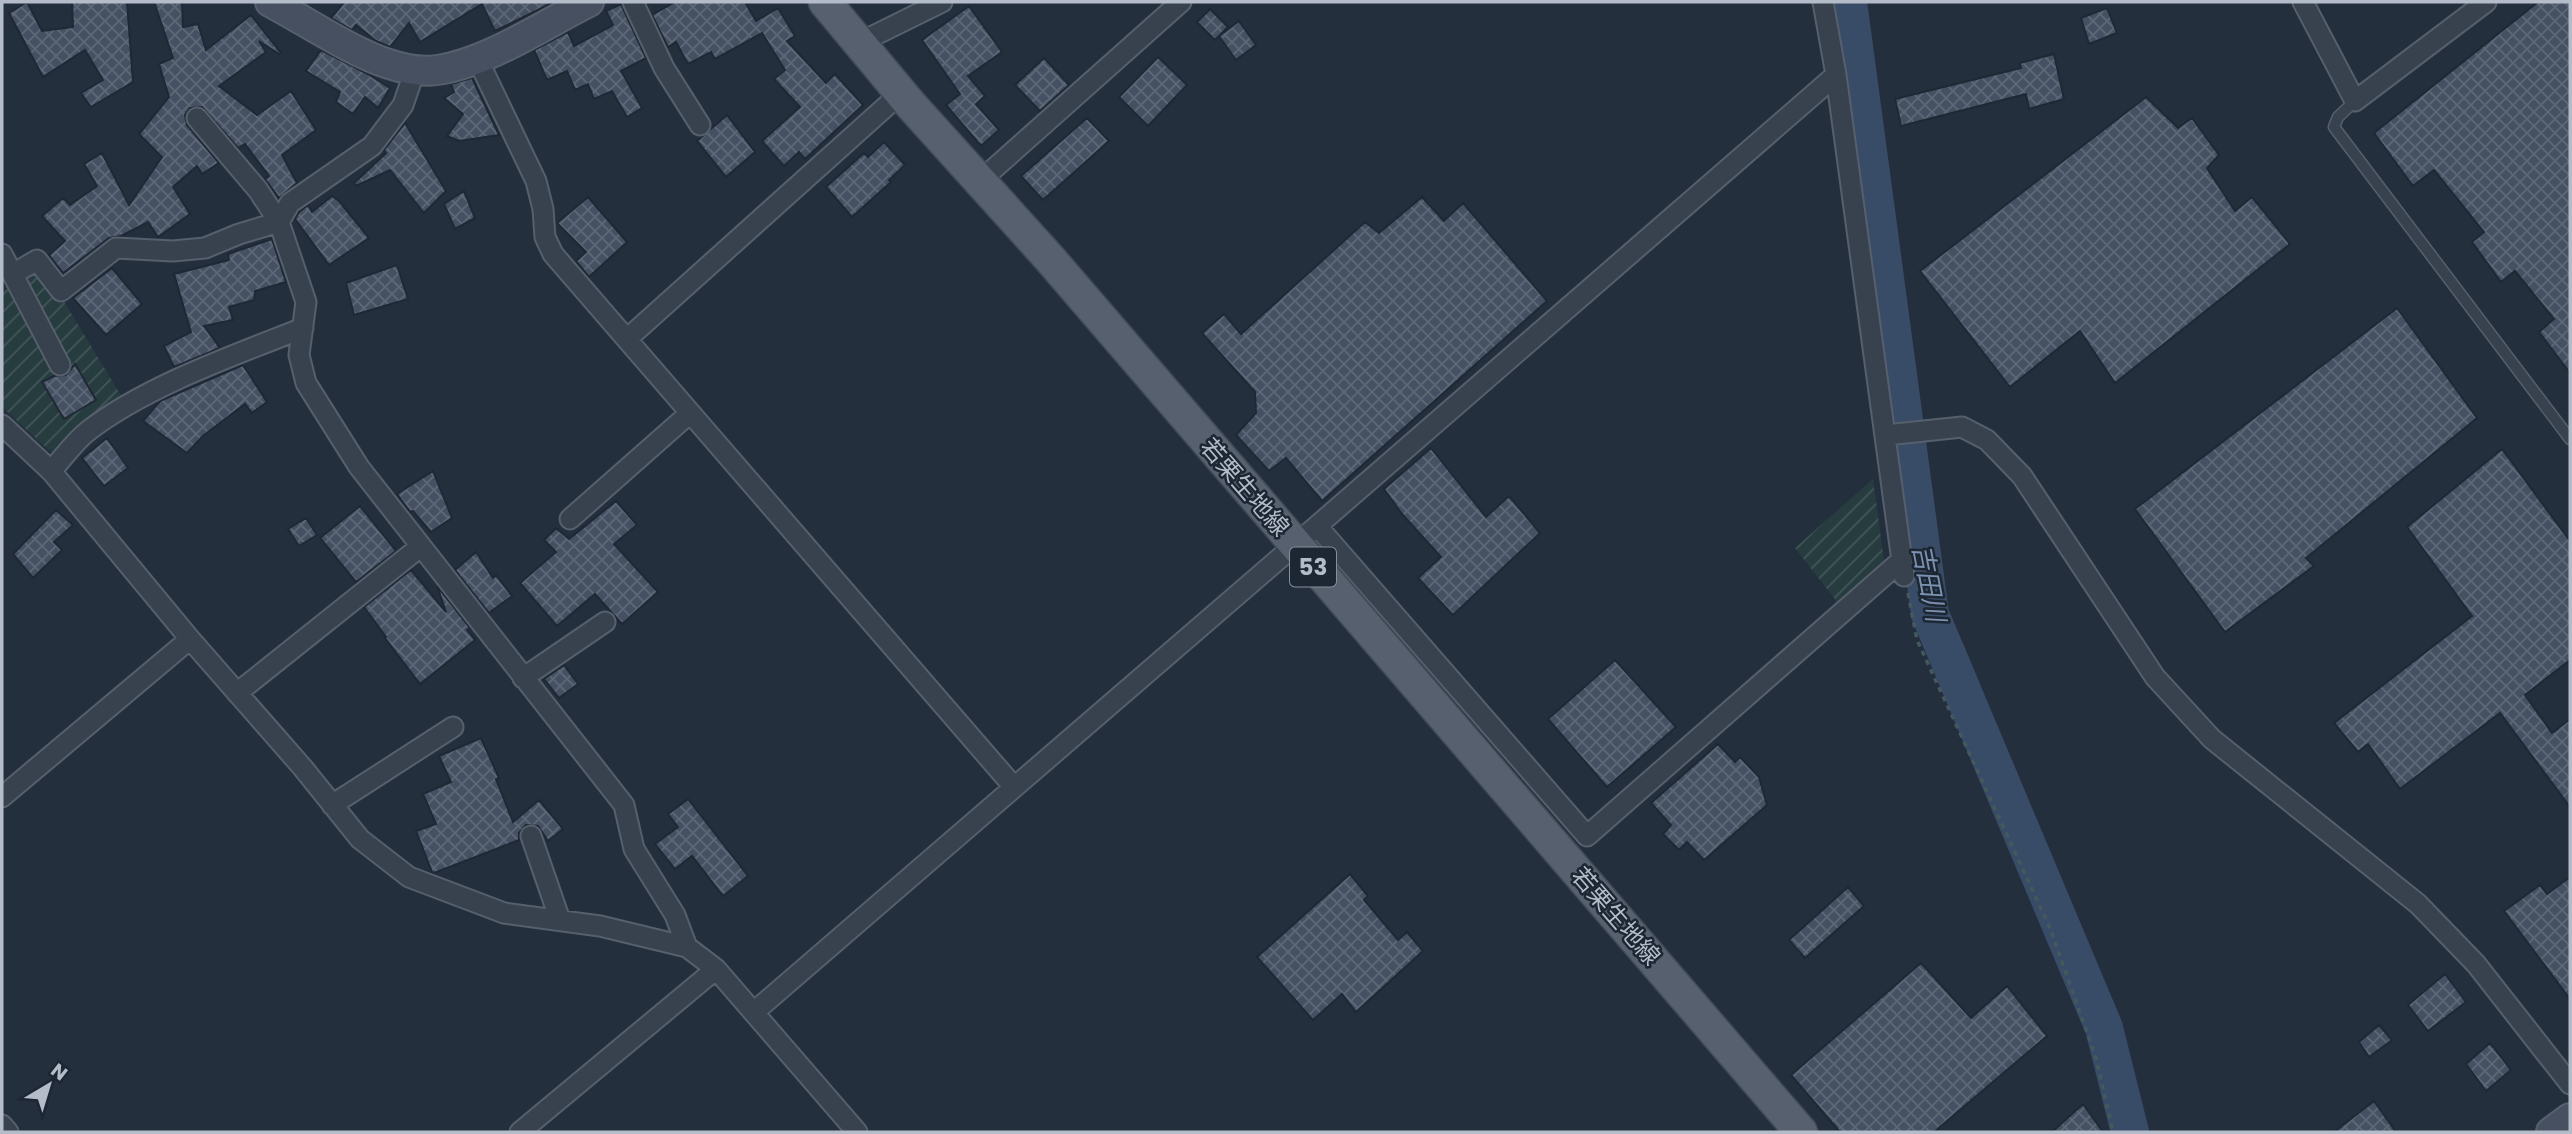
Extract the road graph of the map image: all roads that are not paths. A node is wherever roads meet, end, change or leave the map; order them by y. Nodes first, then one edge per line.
1 (270, 2) edge
2 (589, 2) edge
3 (633, 2) edge
4 (825, 2) edge
5 (942, 2) edge
6 (1181, 2) edge
7 (1823, 2) edge
8 (2303, 2) edge
9 (2486, 2) edge
10 (859, 43) junction
11 (477, 58) junction
12 (415, 70) junction
13 (1836, 75) junction
14 (901, 93) junction
15 (2355, 101) junction
16 (197, 118) dead end
17 (700, 125) dead end
18 (980, 181) junction
19 (279, 222) junction
20 (2, 254) edge
21 (13, 275) junction
22 (303, 328) junction
23 (627, 339) junction
24 (60, 365) dead end
25 (690, 413) junction
26 (2, 425) edge
27 (1886, 435) junction
28 (2570, 439) edge
29 (51, 471) junction
30 (570, 519) dead end
31 (1306, 536) junction
32 (420, 547) junction
33 (605, 622) dead end
34 (190, 639) junction
35 (523, 678) junction
36 (237, 693) junction
37 (453, 727) dead end
38 (1014, 787) junction
39 (2, 797) edge
40 (332, 804) junction
41 (531, 836) dead end
42 (561, 920) junction
43 (687, 947) junction
44 (716, 969) junction
45 (754, 1012) junction
46 (2570, 1084) edge
47 (2570, 1118) edge
48 (2, 1125) edge
49 (8, 1132) edge
50 (520, 1132) edge
51 (856, 1132) edge
52 (1801, 1132) edge
53 (2551, 1132) edge

1 - 12 main road
2 - 11 main road
3 - 17 street
4 - 10 main road, 若栗生地線 / 53
5 - 10 street
6 - 18 street
7 - 13 street
8 - 15 street
9 - 15 street
10 - 14 main road, 若栗生地線 / 53
11 - 12 main road
11 - 23 street
12 - 19 street
13 - 27 street
13 - 31 street
14 - 18 main road, 若栗生地線 / 53
14 - 23 street
15 - 28 lane
16 - 19 street
18 - 31 main road, 若栗生地線 / 53
19 - 21 street
19 - 22 street
20 - 21 street
21 - 24 street
22 - 29 street
22 - 32 street
23 - 25 street
25 - 30 street
25 - 38 street
26 - 29 street
27 - 31 street
27 - 46 street
29 - 34 street
31 - 38 street
31 - 52 main road, 若栗生地線 / 53
32 - 35 street
32 - 36 street
33 - 35 street
34 - 36 street
34 - 39 street
35 - 43 street
36 - 40 street
37 - 40 street
38 - 45 street
40 - 42 street
41 - 42 street
42 - 43 street
43 - 44 street
44 - 45 street
44 - 50 street
45 - 51 street
47 - 53 main road
48 - 49 street

